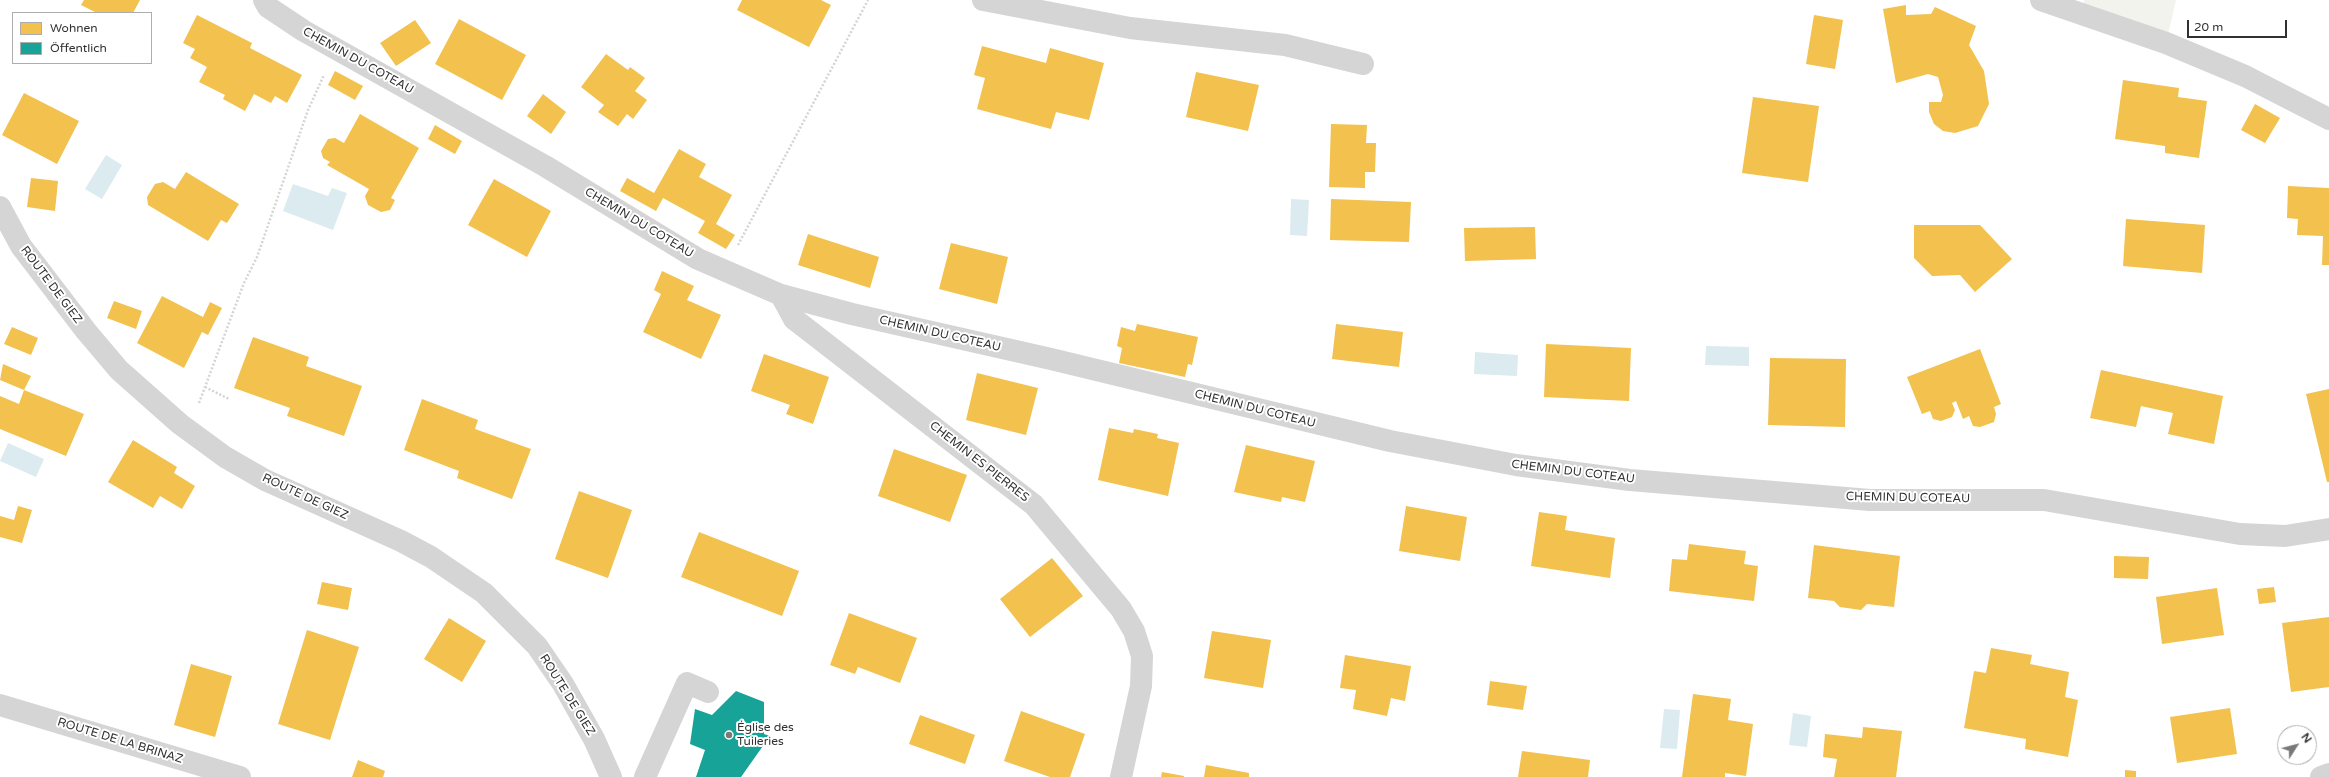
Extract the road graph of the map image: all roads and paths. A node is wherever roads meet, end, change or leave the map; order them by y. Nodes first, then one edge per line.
1 (264, 0) edge
2 (868, 0) edge
3 (983, 0) edge
4 (2041, 0) edge
5 (341, 52) junction
6 (1363, 64) dead end
7 (2329, 119) edge
8 (0, 207) edge
9 (738, 247) dead end
10 (781, 296) junction
11 (205, 387) junction
12 (229, 399) dead end
13 (198, 405) dead end
14 (2329, 529) edge
15 (708, 692) dead end
16 (0, 705) edge
17 (2329, 774) edge
18 (240, 777) edge
19 (611, 777) edge
20 (644, 777) edge
21 (1121, 777) edge
22 (2321, 777) edge

1 - 5 street, CHEMIN DU COTEAU
2 - 9 path
3 - 6 street
4 - 7 street
5 - 10 street, CHEMIN DU COTEAU
5 - 11 path
8 - 19 street, ROUTE DE GIEZ
10 - 14 street, CHEMIN DU COTEAU
10 - 21 street, CHEMIN ES PIERRES
11 - 12 path
11 - 13 path
15 - 20 street
16 - 18 street, ROUTE DE LA BRINAZ
17 - 22 street

